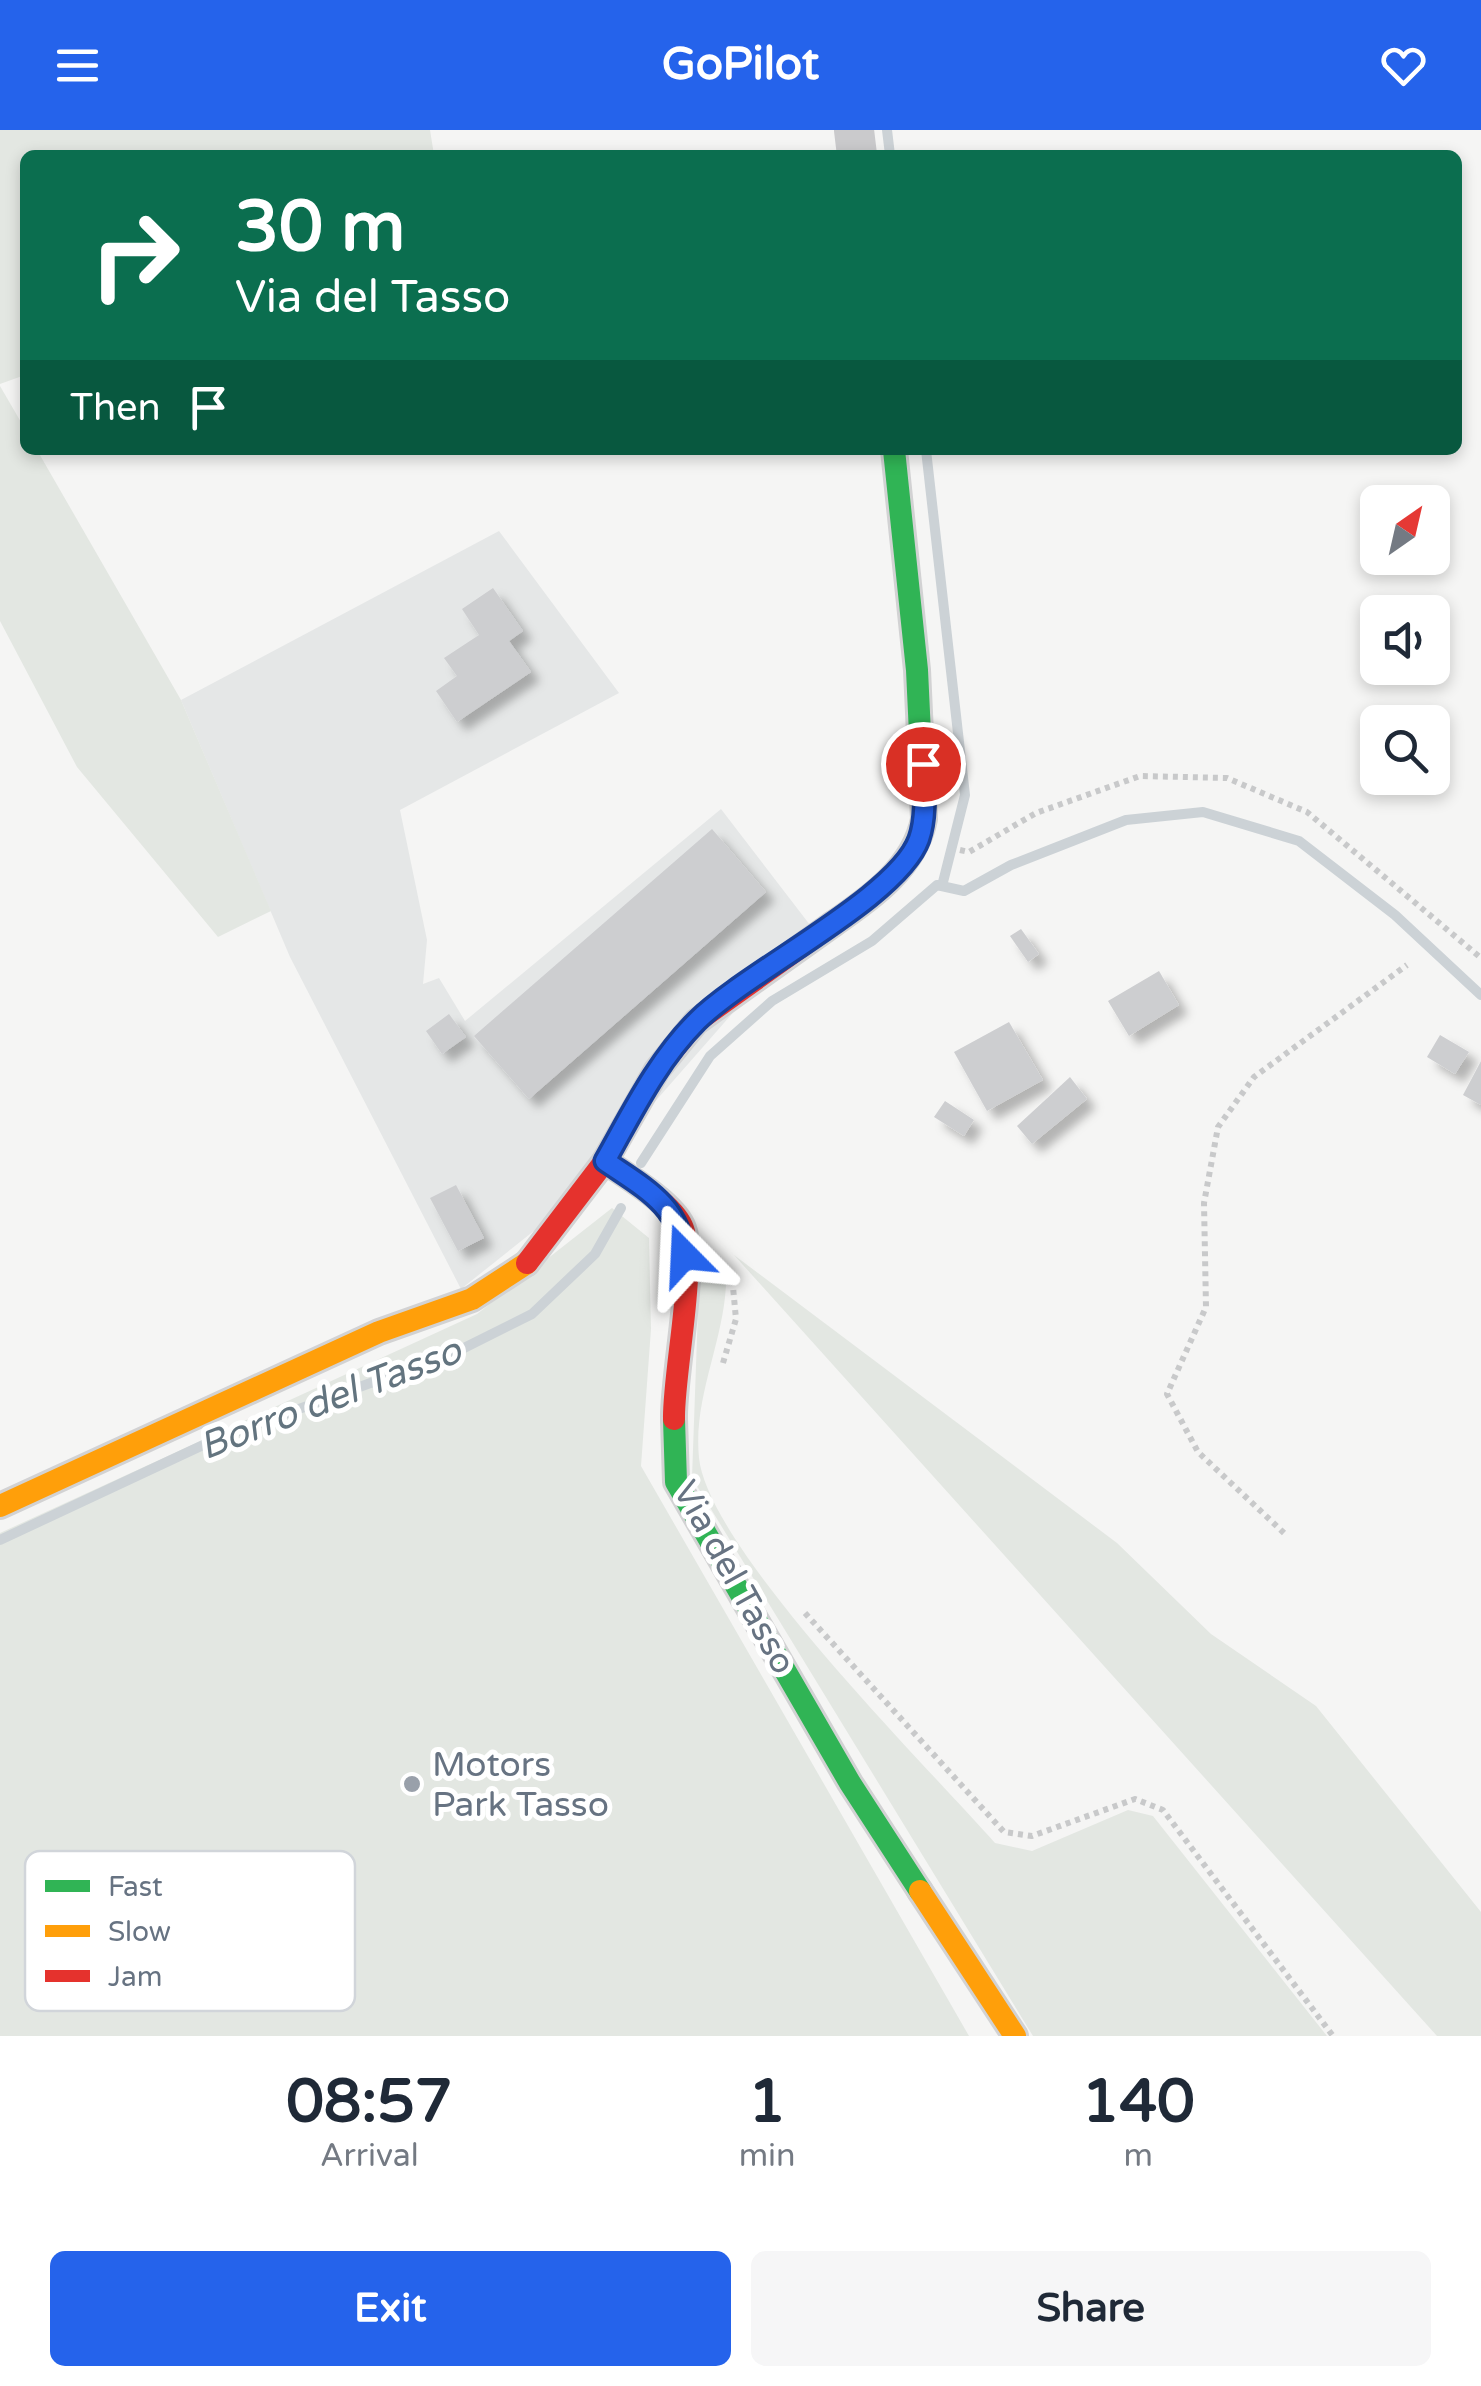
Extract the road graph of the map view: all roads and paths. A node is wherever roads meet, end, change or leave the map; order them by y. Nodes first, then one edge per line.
1 (895, 455) edge
2 (919, 841) junction
3 (1481, 958) edge
4 (1407, 965) dead end
5 (605, 1161) junction
6 (733, 1281) dead end
7 (720, 1373) dead end
8 (0, 1506) edge
9 (1284, 1533) dead end
10 (797, 1604) dead end
11 (1015, 2036) edge
12 (1333, 2036) edge

1 - 2 street
2 - 3 path
2 - 5 street
4 - 9 path
5 - 8 street
5 - 11 street, Via del Tasso
6 - 7 path
10 - 12 path

